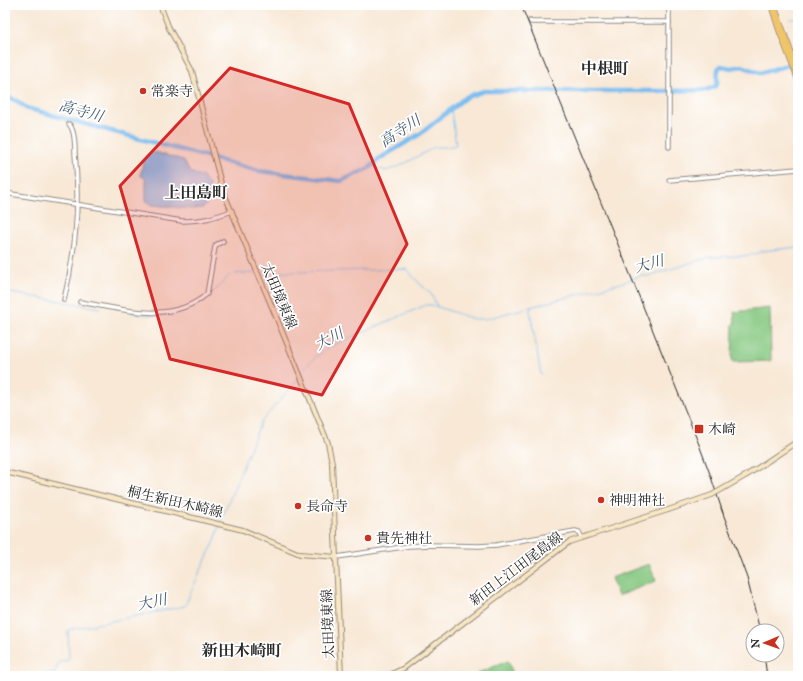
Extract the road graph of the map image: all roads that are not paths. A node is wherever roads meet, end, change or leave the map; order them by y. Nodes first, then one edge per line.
1 (160, 5) edge
2 (669, 5) edge
3 (771, 5) edge
4 (774, 5) edge
5 (530, 20) dead end
6 (669, 22) junction
7 (793, 63) junction
8 (798, 71) edge
9 (798, 80) edge
10 (69, 124) dead end
11 (668, 147) dead end
12 (798, 169) edge
13 (669, 180) dead end
14 (5, 193) edge
15 (78, 204) junction
16 (232, 211) junction
17 (223, 241) dead end
18 (64, 300) dead end
19 (80, 302) dead end
20 (798, 441) edge
21 (5, 472) edge
22 (581, 537) junction
23 (337, 557) junction
24 (341, 676) edge
25 (388, 676) edge

1 - 16 main road, 太田境東線
2 - 6 street
3 - 7 highway
4 - 7 highway
5 - 6 street
6 - 11 street
7 - 8 highway
7 - 9 highway
10 - 15 street
12 - 13 street
14 - 15 street
15 - 16 street
15 - 18 street
16 - 23 main road, 太田境東線
17 - 19 street
20 - 22 main road, 新田上江田尾島線, bridge
21 - 23 main road, 桐生新田木崎線
22 - 23 street
22 - 25 main road, 新田上江田尾島線
23 - 24 main road, 太田境東線

